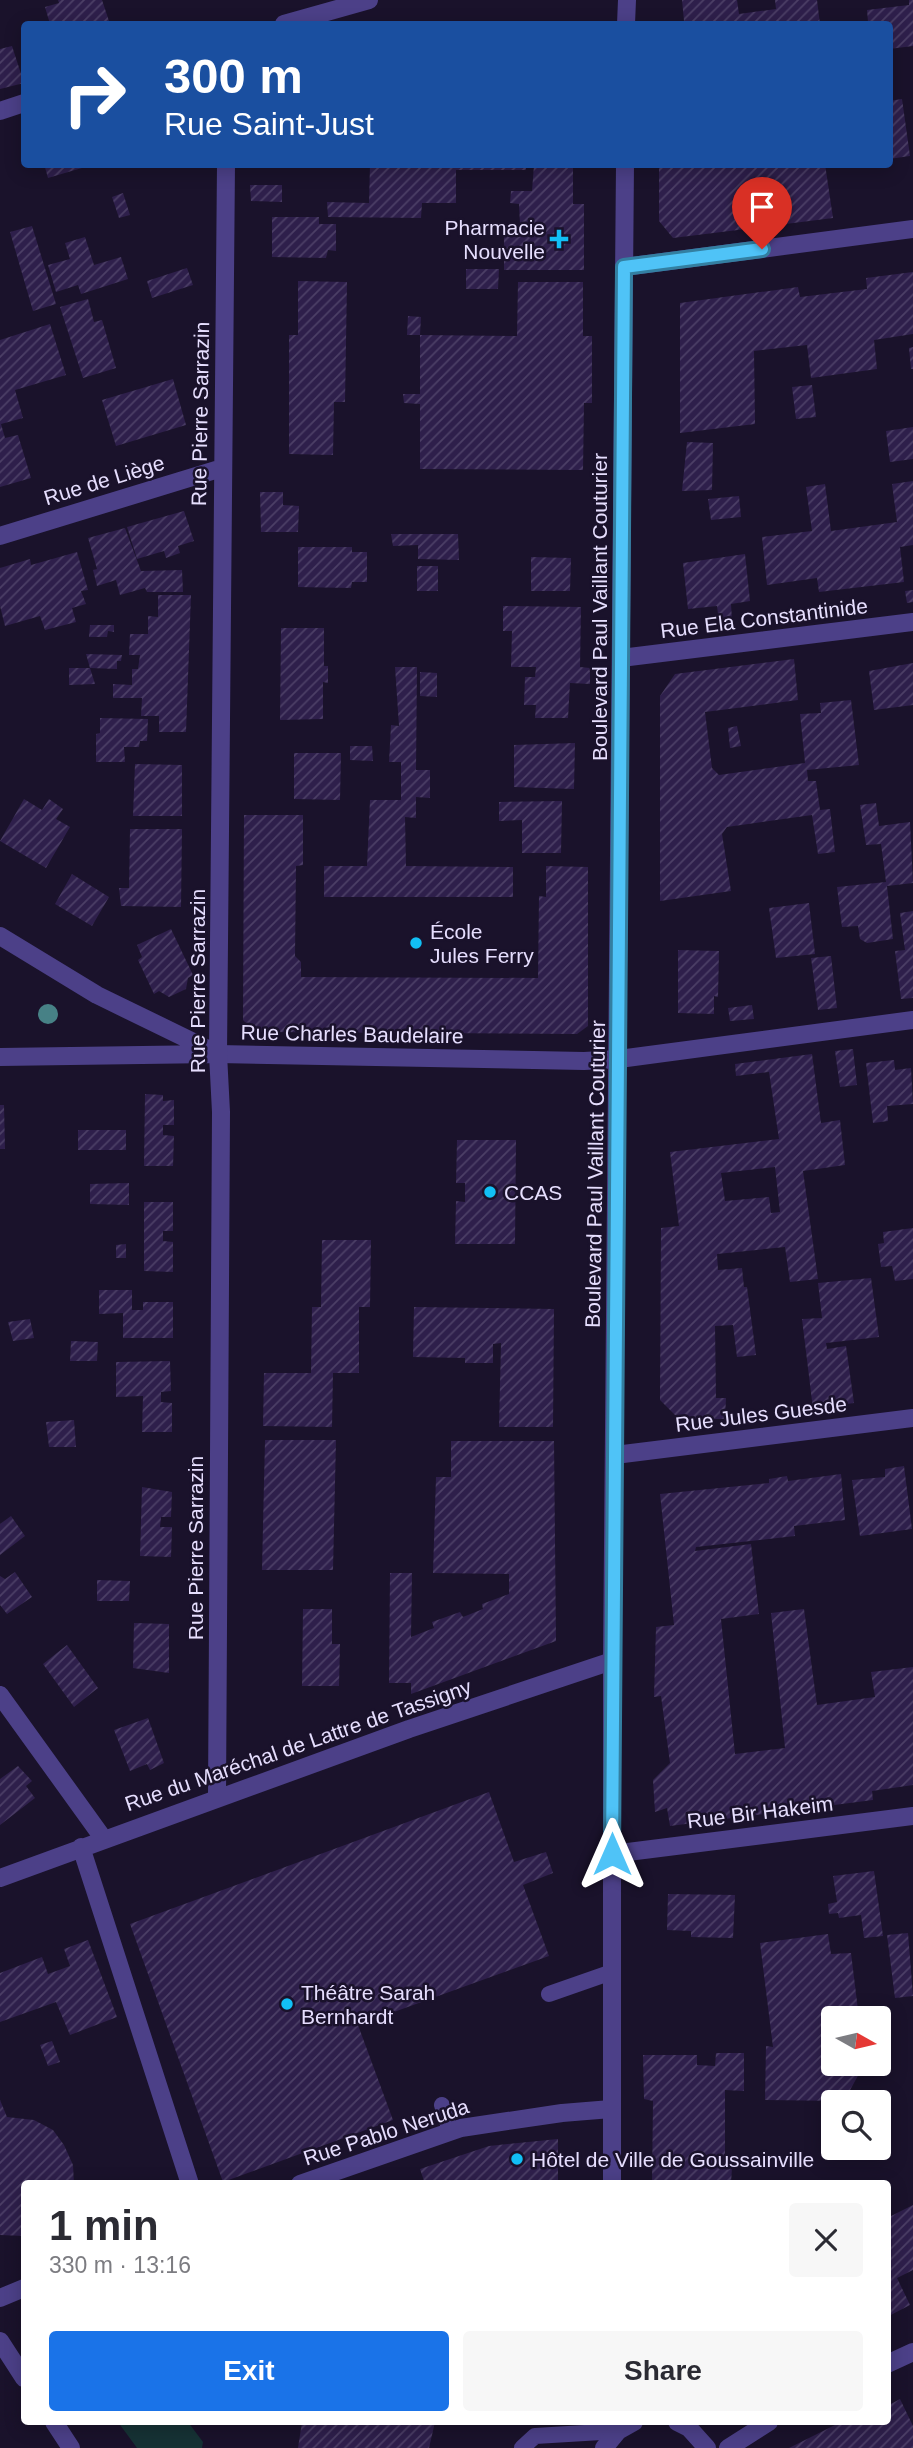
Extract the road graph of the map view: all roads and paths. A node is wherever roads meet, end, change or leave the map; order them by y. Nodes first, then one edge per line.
1 (369, 0) edge
2 (626, 0) edge
3 (295, 21) edge
4 (626, 21) edge
5 (21, 104) edge
6 (0, 111) edge
7 (226, 168) edge
8 (625, 168) edge
9 (913, 229) edge
10 (624, 267) junction
11 (222, 468) junction
12 (0, 536) edge
13 (913, 622) edge
14 (621, 658) junction
15 (0, 936) edge
16 (913, 1020) edge
17 (218, 1054) junction
18 (0, 1057) edge
19 (619, 1059) junction
20 (913, 1418) edge
21 (615, 1455) junction
22 (612, 1661) junction
23 (0, 1695) edge
24 (217, 1798) junction
25 (913, 1816) edge
26 (103, 1838) junction
27 (81, 1847) junction
28 (612, 1854) junction
29 (0, 1878) edge
30 (612, 1972) junction
31 (549, 1994) dead end
32 (442, 2105) dead end
33 (611, 2109) junction
34 (450, 2131) junction
35 (189, 2180) edge
36 (311, 2180) edge
37 (612, 2180) edge
38 (21, 2289) edge
39 (0, 2298) edge
40 (0, 2341) edge
41 (913, 2351) edge
42 (891, 2362) edge
43 (21, 2373) edge
44 (56, 2425) edge
45 (683, 2425) edge
46 (764, 2425) edge
47 (617, 2427) edge
48 (71, 2448) edge
49 (522, 2448) edge
50 (604, 2448) edge
51 (707, 2448) edge
52 (728, 2448) edge

1 - 3 street
2 - 4 street
5 - 6 street
7 - 11 street, Rue Pierre Sarrazin
8 - 10 street, Boulevard Paul Vaillant Couturier
9 - 10 street
10 - 14 street, Boulevard Paul Vaillant Couturier
11 - 12 street, Rue de Liège
11 - 17 street, Rue Pierre Sarrazin
13 - 14 street, Rue Ela Constantinide
14 - 19 street, Boulevard Paul Vaillant Couturier
15 - 17 street
16 - 19 street, Rue Charles Baudelaire
17 - 18 street, Rue Charles Baudelaire
17 - 19 street, Rue Charles Baudelaire
17 - 24 street, Rue Pierre Sarrazin
19 - 21 street, Boulevard Paul Vaillant Couturier
20 - 21 street, Rue Jules Guesde
21 - 22 street, Boulevard Paul Vaillant Couturier
22 - 24 street, Rue du Maréchal de Lattre de Tassigny
22 - 28 street, Boulevard Paul Vaillant Couturier
23 - 26 street
24 - 26 street, Rue du Maréchal de Lattre de Tassigny
25 - 28 street, Rue Bir Hakeim
26 - 27 street, Rue du Maréchal de Lattre de Tassigny
27 - 29 street, Rue du Maréchal de Lattre de Tassigny
27 - 35 street
28 - 30 street, Boulevard Paul Vaillant Couturier
30 - 31 lane
30 - 33 street, Boulevard Paul Vaillant Couturier
32 - 34 lane
33 - 34 street, Rue Pablo Neruda
33 - 37 street, Boulevard Paul Vaillant Couturier
34 - 36 street, Rue Pablo Neruda
38 - 39 street
40 - 43 street
41 - 42 street
44 - 48 street
45 - 51 street
46 - 52 street
47 - 49 lane
47 - 50 street

